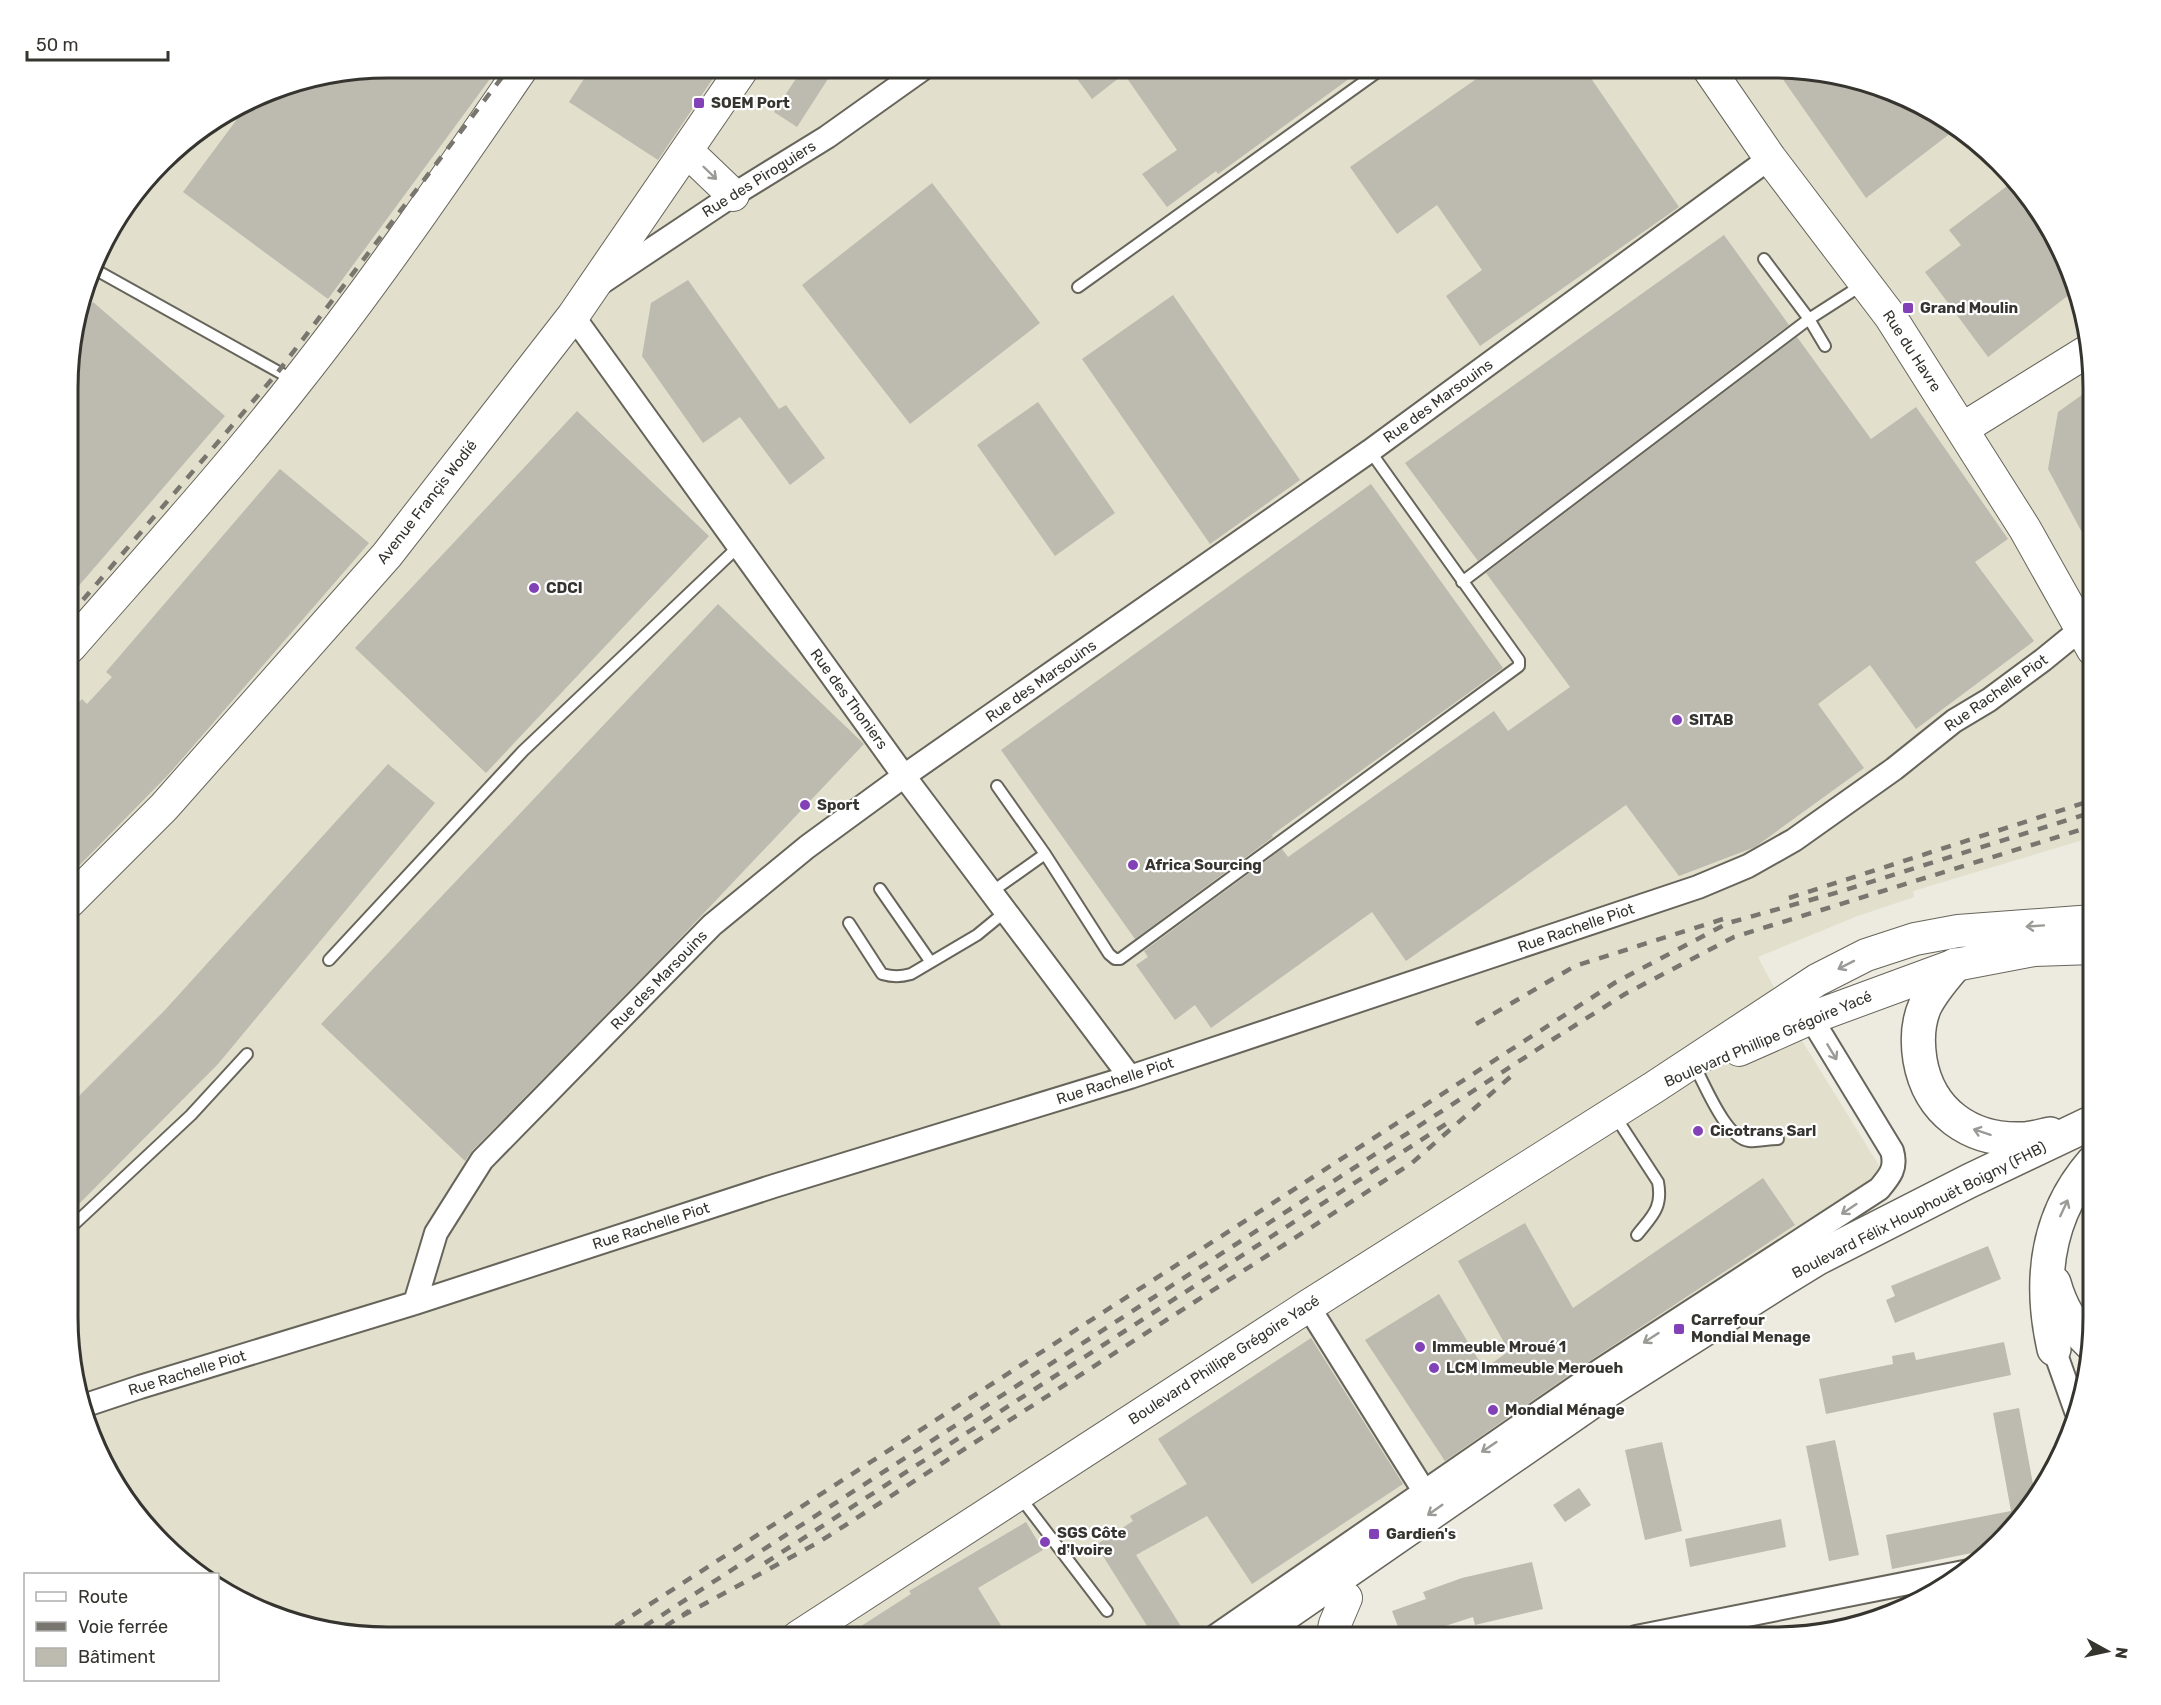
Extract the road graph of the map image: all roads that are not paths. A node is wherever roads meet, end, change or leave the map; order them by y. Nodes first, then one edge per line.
1 (515, 78) edge
2 (736, 78) edge
3 (910, 78) edge
4 (1369, 78) edge
5 (1715, 78) edge
6 (687, 150) junction
7 (1770, 158) junction
8 (733, 195) junction
9 (1764, 259) dead end
10 (101, 273) edge
11 (1865, 283) junction
12 (1078, 286) dead end
13 (592, 288) junction
14 (573, 316) junction
15 (1809, 319) junction
16 (1825, 346) dead end
17 (2081, 355) edge
18 (297, 382) junction
19 (1962, 429) junction
20 (1370, 451) junction
21 (739, 546) junction
22 (1462, 582) junction
23 (2083, 633) edge
24 (78, 638) edge
25 (2083, 642) edge
26 (904, 776) junction
27 (997, 786) dead end
28 (1045, 854) junction
29 (880, 889) dead end
30 (78, 893) edge
31 (990, 893) junction
32 (1005, 912) junction
33 (2083, 922) edge
34 (849, 923) dead end
35 (2083, 948) edge
36 (329, 960) dead end
37 (930, 961) junction
38 (1955, 965) junction
39 (1817, 980) junction
40 (1811, 1018) junction
41 (248, 1054) dead end
42 (1696, 1069) junction
43 (1130, 1077) junction
44 (1653, 1088) junction
45 (1613, 1113) junction
46 (2083, 1132) edge
47 (2083, 1134) edge
48 (2083, 1135) edge
49 (1778, 1139) dead end
50 (2083, 1175) edge
51 (78, 1221) edge
52 (1637, 1235) dead end
53 (2048, 1259) junction
54 (415, 1303) junction
55 (1308, 1306) junction
56 (1734, 1311) junction
57 (1680, 1319) junction
58 (2082, 1335) edge
59 (2054, 1349) joint
60 (2072, 1399) edge
61 (91, 1403) edge
62 (1424, 1491) junction
63 (1018, 1494) junction
64 (1943, 1576) edge
65 (1346, 1598) junction
66 (1107, 1611) dead end
67 (813, 1627) edge
68 (1228, 1627) edge
69 (1265, 1627) edge
70 (1303, 1627) edge
71 (1334, 1627) edge
72 (1686, 1627) edge

1 - 18 street
2 - 6 street, Avenue Françis Wodié
3 - 8 street, Rue des Piroguiers
4 - 12 lane
5 - 7 street, Rue du Havre
6 -> 8 street
6 - 13 street, Avenue Françis Wodié
7 - 11 street, Rue du Havre
7 - 20 street, Rue des Marsouins
8 - 13 street, Rue des Piroguiers
9 - 15 lane
10 - 18 lane
11 - 15 lane
11 - 19 street, Rue du Havre
13 - 14 street, Avenue Françis Wodié
14 - 21 street, Rue des Thoniers
14 - 30 street, Avenue Françis Wodié
15 - 16 lane
15 - 22 lane
17 - 19 street
18 - 24 street
19 - 23 street, Rue du Havre
20 - 22 lane
20 - 26 street, Rue des Marsouins
21 - 26 street, Rue des Thoniers
21 - 36 lane
22 - 28 lane
25 - 43 street, Rue Rachelle Piot
26 - 31 street, Rue des Thoniers
26 - 54 street, Rue des Marsouins
27 - 28 lane
28 - 31 lane
29 - 37 lane
31 - 32 street, Rue des Thoniers
32 - 37 lane
32 - 43 street, Rue des Thoniers
33 -> 39 street, Boulevard Phillipe Grégoire Yacé
34 - 37 lane
35 - 38 street, Boulevard Phillipe Grégoire Yacé
38 - 40 street, Boulevard Phillipe Grégoire Yacé
46 -> 38 main road
39 - 40 street
39 - 44 street, Boulevard Phillipe Grégoire Yacé
40 - 42 street, Boulevard Phillipe Grégoire Yacé
40 -> 57 street, Boulevard Félix Houphouët Boigny (FHB)
41 - 51 lane
42 - 44 street, Boulevard Phillipe Grégoire Yacé
42 - 49 lane
43 - 54 street, Rue Rachelle Piot
44 - 45 street, Boulevard Phillipe Grégoire Yacé
45 - 52 lane
45 - 55 street, Boulevard Phillipe Grégoire Yacé
47 - 56 main road, Boulevard Félix Houphouët Boigny (FHB)
48 - 65 main road, Boulevard Félix Houphouët Boigny (FHB)
53 -> 50 main road
53 - 58 main road
53 - 59 main road
54 - 61 street, Rue Rachelle Piot
55 - 62 street
55 - 63 street, Boulevard Phillipe Grégoire Yacé
56 - 57 main road
56 -> 69 main road, Boulevard Félix Houphouët Boigny (FHB)
57 -> 62 street, Boulevard Félix Houphouët Boigny (FHB)
59 - 60 street
62 - 68 street, Boulevard Félix Houphouët Boigny (FHB)
63 - 66 lane
63 - 67 street, Boulevard Phillipe Grégoire Yacé
64 - 72 street
65 - 70 main road, Boulevard Félix Houphouët Boigny (FHB)
65 - 71 street

